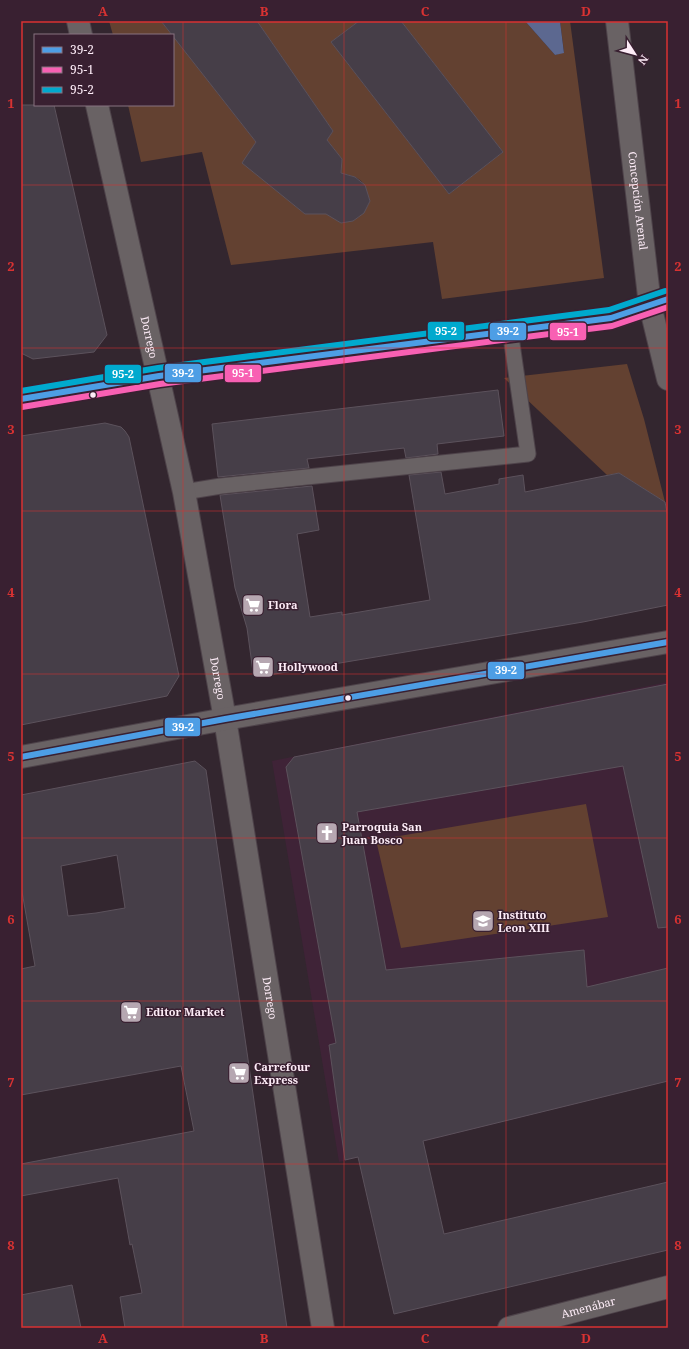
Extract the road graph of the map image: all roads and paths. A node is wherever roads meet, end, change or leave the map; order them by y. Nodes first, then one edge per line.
1 (78, 21) edge
2 (617, 21) edge
3 (81, 34) edge
4 (97, 106) edge
5 (659, 302) edge
6 (510, 330) junction
7 (159, 376) junction
8 (668, 379) edge
9 (22, 397) edge
10 (184, 492) junction
11 (668, 642) edge
12 (225, 719) junction
13 (21, 757) edge
14 (668, 1287) edge
15 (323, 1328) edge
16 (509, 1328) edge

1 - 3 street
2 - 5 street, Concepción Arenal
4 - 7 street, Dorrego
5 - 6 street
5 - 8 street, Concepción Arenal
6 - 7 street
6 - 10 lane
7 - 9 street
7 - 10 street, Dorrego
10 - 12 street, Dorrego
11 - 12 street
12 - 13 street
12 - 15 street, Dorrego
14 - 16 street, Amenábar

